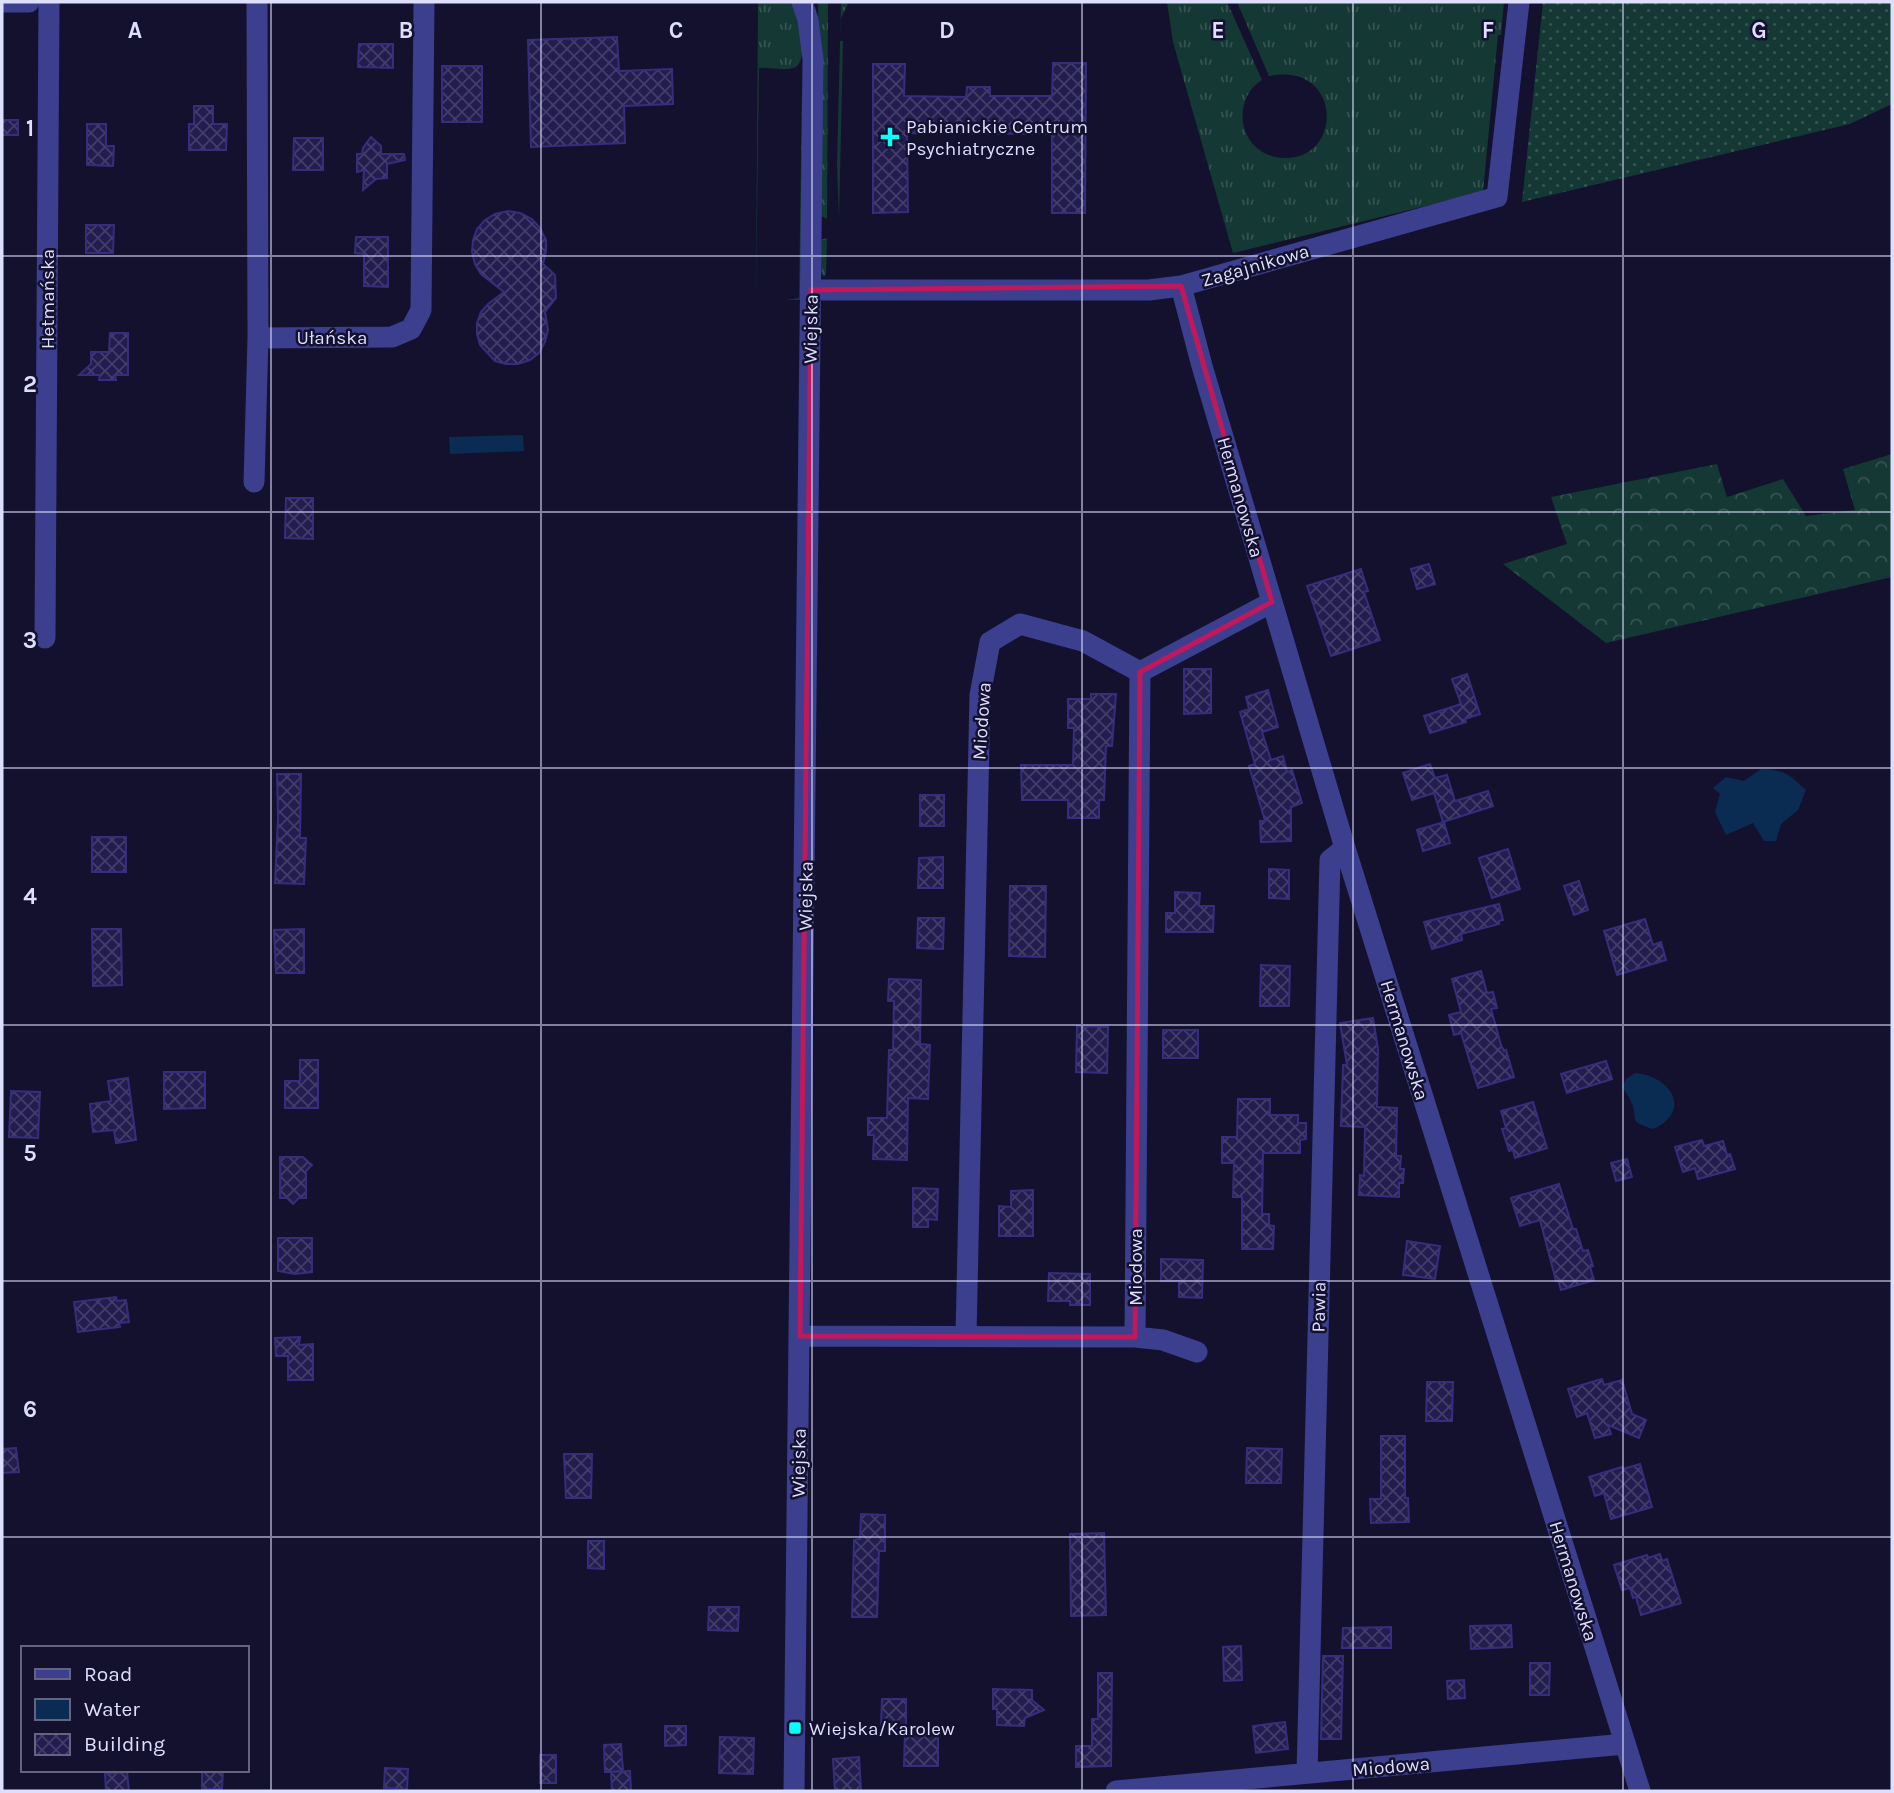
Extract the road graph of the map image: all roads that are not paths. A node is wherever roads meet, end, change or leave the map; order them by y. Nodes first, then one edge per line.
1 (2, 2) edge
2 (29, 2) edge
3 (49, 2) edge
4 (257, 2) edge
5 (424, 2) edge
6 (802, 2) edge
7 (1519, 2) edge
8 (1181, 286) junction
9 (811, 290) junction
10 (258, 338) junction
11 (254, 482) dead end
12 (1272, 602) junction
13 (45, 638) dead end
14 (1140, 672) junction
15 (1345, 848) junction
16 (800, 1336) junction
17 (966, 1336) junction
18 (1135, 1337) junction
19 (1197, 1352) dead end
20 (1625, 1744) junction
21 (1307, 1773) junction
22 (794, 1791) edge
23 (1116, 1791) edge
24 (1640, 1791) edge

1 - 2 street
3 - 13 street, Hetmańska
4 - 10 street
5 - 10 street, Ułańska
6 - 9 street, Wiejska
7 - 8 street, Zagajnikowa
8 - 9 street, Zagajnikowa
8 - 12 street, Hermanowska
9 - 16 street, Wiejska
10 - 11 street
12 - 14 street
12 - 15 street, Hermanowska
14 - 17 street, Miodowa
14 - 18 street, Miodowa
15 - 20 street, Hermanowska
15 - 21 street, Pawia
16 - 17 street
16 - 22 street, Wiejska
17 - 18 street
18 - 19 street
20 - 21 street, Miodowa
20 - 24 street, Hermanowska
21 - 23 street, Miodowa

